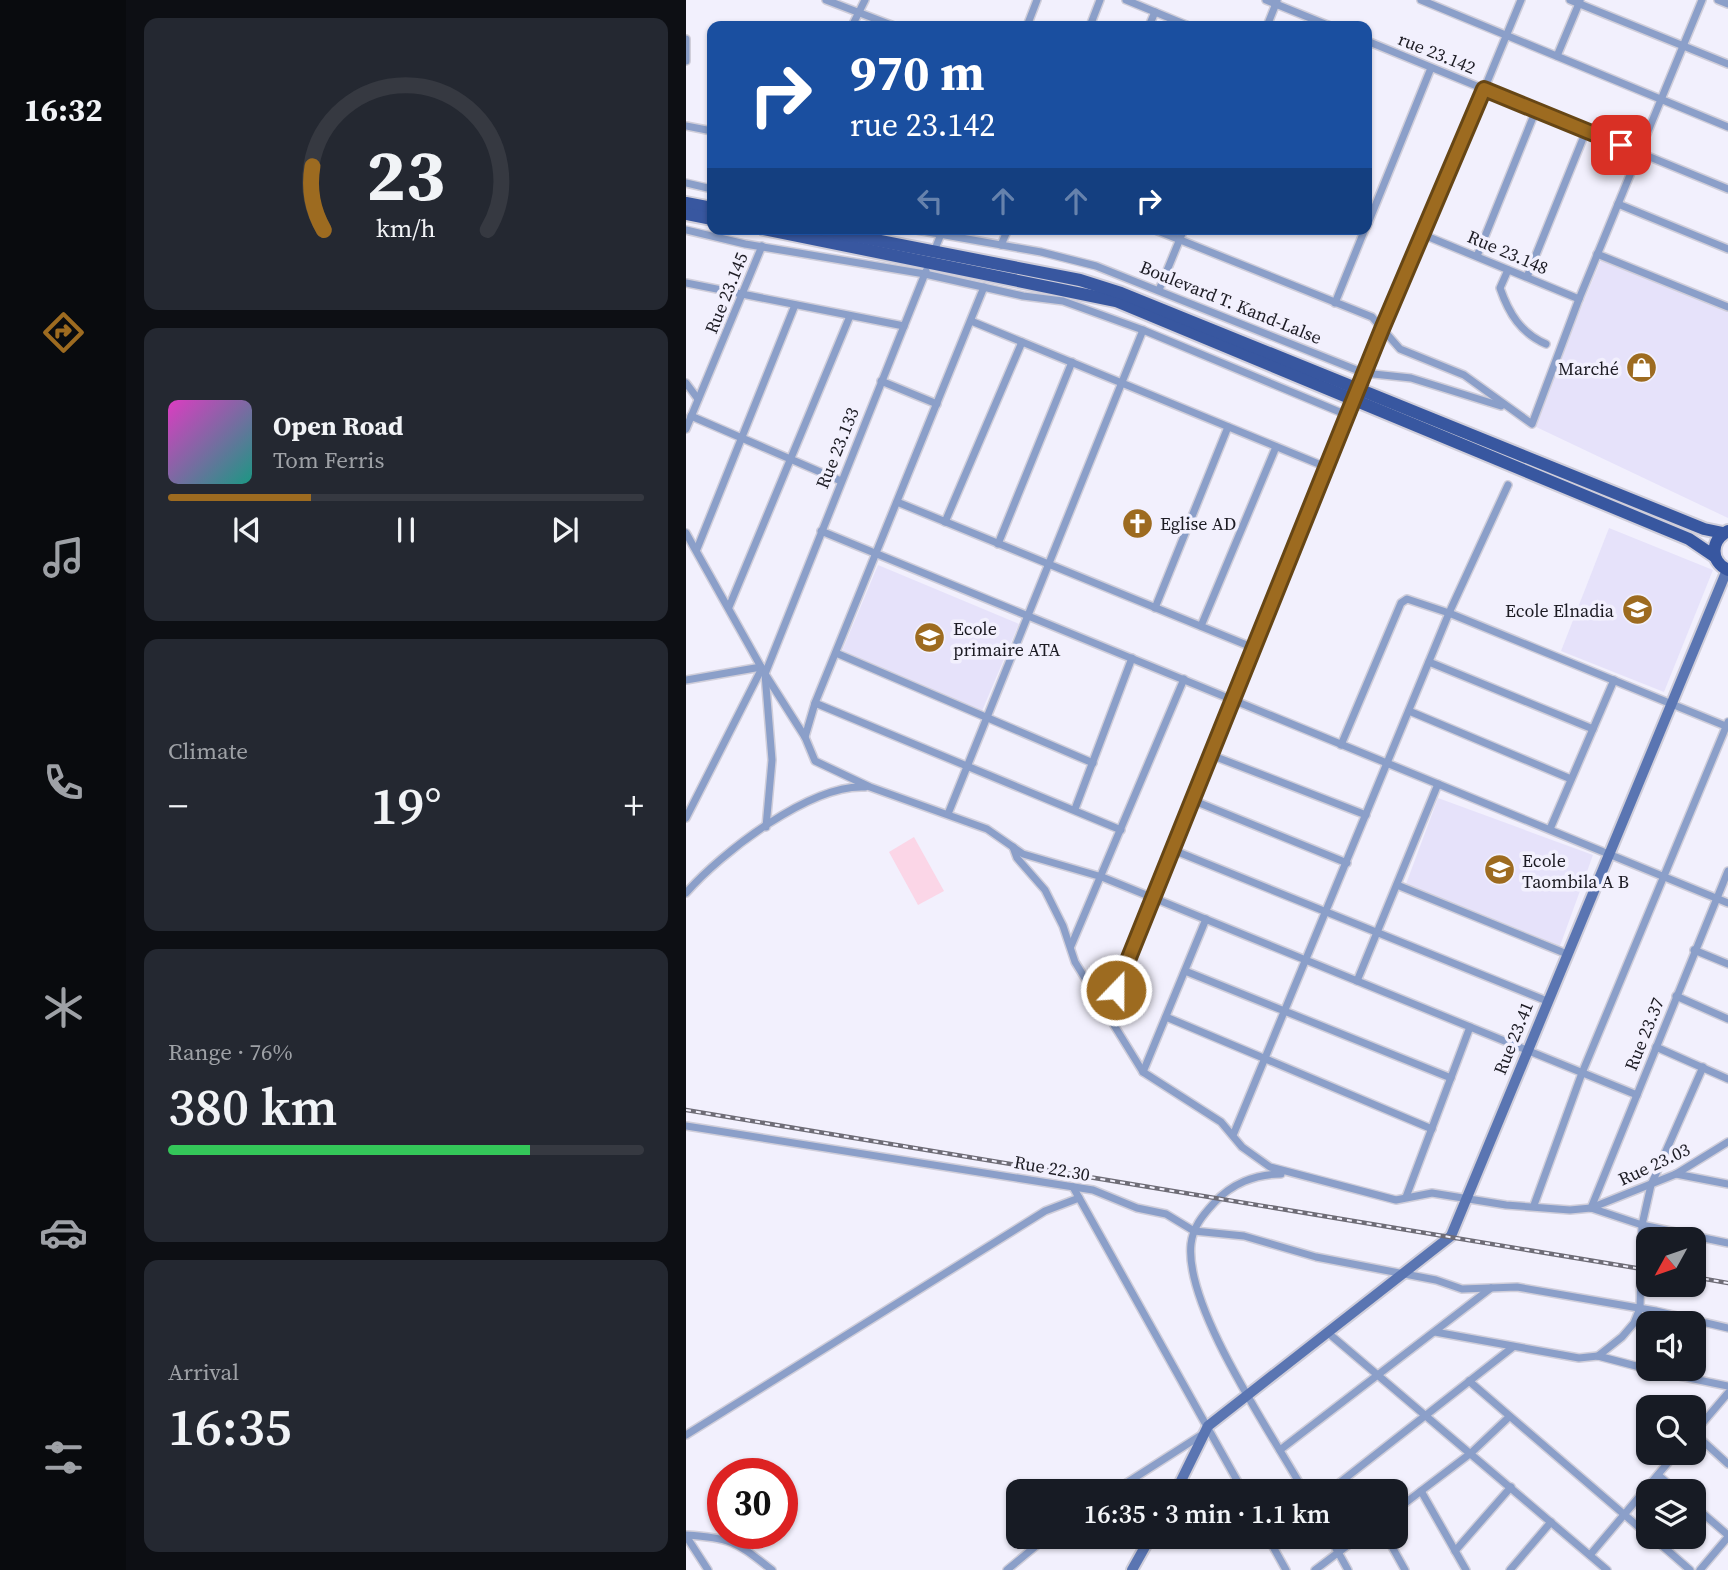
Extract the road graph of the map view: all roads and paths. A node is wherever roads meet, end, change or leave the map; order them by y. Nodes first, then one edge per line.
1 (825, 0) edge
2 (865, 0) edge
3 (1037, 0) edge
4 (1100, 0) edge
5 (1126, 0) edge
6 (1266, 0) edge
7 (1421, 0) edge
8 (1521, 0) edge
9 (1570, 0) edge
10 (1702, 0) edge
11 (1718, 0) edge
12 (1277, 2) edge
13 (1579, 2) edge
14 (1728, 4) edge
15 (859, 11) junction
16 (1155, 12) junction
17 (854, 21) edge
18 (882, 21) edge
19 (1029, 21) edge
20 (1092, 21) edge
21 (1151, 21) edge
22 (1177, 21) edge
23 (1269, 21) edge
24 (1319, 21) edge
25 (1507, 36) junction
26 (686, 39) edge
27 (1372, 43) edge
28 (1682, 46) junction
29 (1557, 56) junction
30 (686, 61) edge
31 (1728, 64) edge
32 (1431, 68) junction
33 (1484, 89) junction
34 (1659, 99) junction
35 (1536, 110) junction
36 (686, 126) edge
37 (1728, 127) edge
38 (707, 130) edge
39 (1586, 131) junction
40 (1639, 152) junction
41 (686, 183) edge
42 (707, 188) edge
43 (1728, 189) edge
44 (686, 203) edge
45 (1618, 204) junction
46 (707, 207) edge
47 (1372, 213) edge
48 (686, 214) edge
49 (707, 218) edge
50 (686, 230) edge
51 (707, 234) edge
52 (710, 235) edge
53 (794, 235) edge
54 (839, 235) edge
55 (941, 235) edge
56 (956, 235) edge
57 (1005, 235) edge
58 (1166, 235) edge
59 (1182, 235) edge
60 (1363, 235) edge
61 (1424, 235) junction
62 (1180, 241) junction
63 (1001, 245) junction
64 (762, 246) junction
65 (1728, 249) edge
66 (1597, 254) junction
67 (1477, 256) junction
68 (929, 262) junction
69 (1508, 270) junction
70 (1527, 277) junction
71 (686, 283) edge
72 (984, 287) junction
73 (1159, 290) junction
74 (743, 296) junction
75 (1578, 299) junction
76 (1335, 303) junction
77 (795, 305) junction
78 (1728, 307) edge
79 (850, 316) junction
80 (971, 321) junction
81 (904, 326) junction
82 (1382, 329) junction
83 (1143, 330) junction
84 (1022, 342) junction
85 (1546, 344) dead end
86 (1072, 362) junction
87 (1364, 373) junction
88 (881, 381) junction
89 (686, 383) edge
90 (1122, 383) junction
91 (1356, 394) junction
92 (698, 399) junction
93 (937, 404) junction
94 (1506, 407) junction
95 (1347, 415) junction
96 (691, 416) junction
97 (1228, 427) junction
98 (686, 429) edge
99 (744, 438) junction
100 (1276, 447) junction
101 (791, 458) junction
102 (1326, 467) junction
103 (841, 481) junction
104 (1508, 485) dead end
105 (897, 502) junction
106 (945, 522) junction
107 (821, 531) junction
108 (1726, 532) edge
109 (686, 533) edge
110 (998, 544) junction
111 (697, 549) junction
112 (876, 553) junction
113 (1714, 556) junction
114 (1049, 564) junction
115 (1727, 570) edge
116 (729, 607) junction
117 (1155, 608) junction
118 (1449, 613) junction
119 (1028, 615) junction
120 (1201, 626) junction
121 (1254, 648) junction
122 (836, 653) junction
123 (1132, 658) junction
124 (1429, 662) junction
125 (762, 670) junction
126 (1184, 679) junction
127 (686, 680) edge
128 (1614, 680) junction
129 (1233, 699) junction
130 (815, 703) junction
131 (1670, 703) junction
132 (1409, 711) junction
133 (987, 718) junction
134 (1727, 725) edge
135 (1592, 729) junction
136 (805, 737) junction
137 (1341, 745) junction
138 (1211, 755) junction
139 (1093, 763) junction
140 (968, 764) junction
141 (1388, 764) junction
142 (1571, 779) junction
143 (1438, 784) junction
144 (870, 787) junction
145 (1192, 800) junction
146 (1075, 810) junction
147 (948, 814) junction
148 (1366, 815) junction
149 (686, 818) edge
150 (766, 827) junction
151 (1550, 829) junction
152 (1121, 830) junction
153 (1013, 847) junction
154 (1173, 850) junction
155 (1609, 853) junction
156 (1347, 863) junction
157 (1728, 871) edge
158 (1102, 877) junction
159 (1666, 877) junction
160 (698, 879) junction
161 (686, 882) edge
162 (1396, 885) junction
163 (686, 893) edge
164 (1154, 897) junction
165 (1717, 898) junction
166 (1728, 903) edge
167 (1326, 912) junction
168 (1206, 919) junction
169 (1377, 932) junction
170 (1070, 948) junction
171 (1694, 950) junction
172 (1567, 954) junction
173 (1307, 960) junction
174 (1728, 964) edge
175 (1185, 971) junction
176 (1357, 981) junction
177 (1676, 996) junction
178 (1548, 1001) junction
179 (1286, 1011) junction
180 (1107, 1013) junction
181 (1166, 1017) junction
182 (1728, 1019) edge
183 (1470, 1027) junction
184 (1656, 1048) junction
185 (1527, 1051) junction
186 (1266, 1058) junction
187 (1703, 1067) junction
188 (1143, 1072) junction
189 (1582, 1073) junction
190 (1451, 1078) junction
191 (1728, 1079) edge
192 (1637, 1095) junction
193 (686, 1126) edge
194 (1432, 1129) junction
195 (1234, 1133) junction
196 (1728, 1142) edge
197 (1286, 1174) junction
198 (1676, 1174) junction
199 (1728, 1184) edge
200 (1651, 1185) junction
201 (1073, 1187) junction
202 (1406, 1197) junction
203 (1079, 1198) junction
204 (1467, 1200) junction
205 (1534, 1205) junction
206 (1591, 1208) junction
207 (1642, 1225) junction
208 (1194, 1231) junction
209 (1728, 1242) edge
210 (1402, 1274) junction
211 (1493, 1287) junction
212 (1640, 1308) junction
213 (1728, 1328) edge
214 (1327, 1332) junction
215 (1435, 1332) junction
216 (1513, 1348) junction
217 (1598, 1356) junction
218 (1380, 1374) junction
219 (1469, 1381) junction
220 (1728, 1386) edge
221 (1728, 1393) edge
222 (1248, 1395) junction
223 (1427, 1414) junction
224 (1510, 1417) junction
225 (1706, 1419) edge
226 (1206, 1430) junction
227 (686, 1435) edge
228 (1706, 1444) edge
229 (1280, 1450) junction
230 (1471, 1453) junction
231 (1728, 1464) edge
232 (1666, 1465) edge
233 (1658, 1475) junction
234 (1132, 1479) edge
235 (1182, 1479) edge
236 (1236, 1479) edge
237 (1297, 1479) edge
238 (1344, 1479) edge
239 (1663, 1479) edge
240 (1511, 1487) junction
241 (1421, 1491) junction
242 (1408, 1501) edge
243 (1625, 1514) junction
244 (1706, 1517) edge
245 (1551, 1522) junction
246 (1636, 1524) edge
247 (686, 1535) edge
248 (1728, 1536) edge
249 (1032, 1549) edge
250 (1144, 1549) edge
251 (1274, 1549) edge
252 (1336, 1549) edge
253 (1342, 1549) edge
254 (1393, 1549) edge
255 (1665, 1549) edge
256 (1455, 1550) junction
257 (1338, 1552) junction
258 (1590, 1555) junction
259 (708, 1570) edge
260 (772, 1570) edge
261 (1007, 1570) edge
262 (1132, 1570) edge
263 (1286, 1570) edge
264 (1315, 1570) edge
265 (1348, 1570) edge
266 (1405, 1570) edge
267 (1466, 1570) edge
268 (1510, 1570) edge
269 (1607, 1570) edge
270 (1690, 1570) edge
271 (1700, 1570) edge

1 - 15 street
2 - 15 street
3 - 19 street
4 - 20 street
5 - 16 street
6 - 12 street
7 - 25 street
8 - 25 street
9 - 13 street
10 - 28 street
11 - 14 street
12 - 23 street
12 - 24 street
13 - 28 street
13 - 29 street
15 - 17 street
15 - 18 street
16 - 21 street
16 - 22 street
25 - 29 street
25 - 33 street
26 - 30 street
27 - 32 street, rue 23.142
28 - 31 street
28 - 34 street
29 - 34 street
32 - 33 street, rue 23.142
32 - 47 street
33 - 35 street, rue 23.142
33 - 61 street
34 - 37 street
34 - 40 street
35 - 39 street, rue 23.142
35 - 67 street
36 - 38 street
39 - 40 street, rue 23.142
39 - 70 street
40 - 43 street, rue 23.142
40 - 45 street
41 - 42 street
44 - 46 main road
45 - 65 street
45 - 66 street
48 - 49 main road
50 - 51 street
52 - 64 street
53 - 68 main road
54 - 68 main road
55 - 68 street, Rue 23.133
56 - 63 street, Boulevard T. Kand-Lalse
57 - 63 street
58 - 62 street
59 - 62 street
60 - 76 street
61 - 67 street, Rue 23.148
61 - 82 street
62 - 73 street
62 - 76 street
63 - 73 street, Boulevard T. Kand-Lalse
64 - 68 street
64 - 74 street, Rue 23.145
66 - 75 street
66 - 78 street
67 - 69 street, Rue 23.148
68 - 72 street
68 - 81 street, Rue 23.133
68 - 91 main road
69 - 70 street, Rue 23.148
69 - 85 street
70 - 75 street, Rue 23.148
71 - 74 street
72 - 80 street
72 - 83 street
73 - 87 street, Boulevard T. Kand-Lalse
74 - 77 street
74 - 92 street, Rue 23.145
75 - 94 street
76 - 82 street
77 - 79 street
77 - 99 street
79 - 81 street
79 - 101 street
80 - 84 street
80 - 93 street
81 - 88 street, Rue 23.133
82 - 87 street
82 - 94 street
83 - 90 street
83 - 95 street
84 - 86 street
84 - 106 street
86 - 90 street
86 - 110 street
87 - 91 street
87 - 94 street, Boulevard T. Kand-Lalse
88 - 93 street
88 - 103 street, Rue 23.133
89 - 92 street
90 - 97 street
90 - 114 street
91 - 95 street
91 - 108 main road
91 - 113 main road, Rue 23.41
92 - 96 street, Rue 23.145
93 - 105 street
95 - 102 street
96 - 98 street, Rue 23.145
96 - 99 street
97 - 100 street
97 - 117 street
99 - 101 street
99 - 111 street
100 - 102 street
100 - 120 street
101 - 103 street
101 - 116 street
102 - 121 street
103 - 107 street, Rue 23.133
104 - 118 street
105 - 106 street
105 - 112 street
106 - 110 street
107 - 112 street
107 - 125 street, Rue 23.133
108 - 113 main road
109 - 111 street
110 - 114 street
111 - 116 street
112 - 119 street
112 - 122 street
113 - 115 main road, Rue 23.41
114 - 117 street
114 - 119 street
115 - 131 street, Rue 23.41
116 - 125 street
117 - 120 street
118 - 124 street
118 - 128 street
118 - 137 street
119 - 123 street
119 - 133 street
120 - 121 street
121 - 129 street
122 - 130 street
122 - 133 street
123 - 126 street
123 - 139 street
124 - 132 street
124 - 135 street
125 - 127 street
125 - 136 street
125 - 149 street, Rue 23.133
125 - 150 street
126 - 129 street
126 - 152 street
128 - 131 street
128 - 135 street
129 - 137 street
129 - 138 street
130 - 136 street
130 - 140 street
131 - 134 street
131 - 155 street, Rue 23.41
132 - 141 street
132 - 142 street
133 - 139 street
133 - 140 street
134 - 159 street
135 - 142 street
136 - 144 street
137 - 141 street
138 - 145 street
138 - 148 street
139 - 146 street
140 - 146 street
140 - 147 street
141 - 143 street
141 - 148 street
142 - 151 street
143 - 151 street
143 - 162 street
144 - 147 street
144 - 150 street
145 - 154 street
145 - 156 street
146 - 152 street
147 - 153 street
148 - 156 street
150 - 160 street
151 - 155 street
152 - 158 street
153 - 158 street
153 - 170 street
154 - 164 street
154 - 167 street
155 - 159 street
155 - 172 street, Rue 23.41
156 - 167 street
157 - 165 street, Rue 23.37
158 - 164 street
158 - 170 street
159 - 165 street
159 - 189 street
160 - 161 street
160 - 163 street
162 - 169 street
162 - 172 street
164 - 168 street
164 - 180 street
165 - 166 street
165 - 171 street, Rue 23.37
167 - 169 street
167 - 173 street
168 - 173 street
168 - 175 street
169 - 176 street
169 - 178 street
170 - 180 street
171 - 174 street
171 - 177 street, Rue 23.37
172 - 178 street, Rue 23.41
173 - 176 street
173 - 179 street
175 - 179 street
175 - 181 street
176 - 183 street
177 - 182 street
177 - 184 street, Rue 23.37
178 - 185 street, Rue 23.41
179 - 186 street
179 - 190 street
180 - 188 street
181 - 186 street
181 - 188 street
183 - 185 street
183 - 190 street
184 - 187 street
184 - 192 street, Rue 23.37
185 - 189 street
185 - 204 street, Rue 23.41
186 - 194 street
186 - 195 street
187 - 191 street
187 - 200 street
188 - 195 street
189 - 192 street
189 - 205 street
190 - 194 street
192 - 206 street, Rue 23.37
193 - 201 street, Rue 22.30
194 - 202 street
195 - 197 street
196 - 198 street, Rue 23.03
197 - 202 street
197 - 208 street
198 - 199 street
198 - 200 street, Rue 23.03
200 - 206 street, Rue 23.03
200 - 207 street
201 - 203 street
201 - 208 street, Rue 22.30
202 - 204 street
203 - 226 street
203 - 227 street
204 - 205 street
204 - 210 street, Rue 23.41
205 - 206 street
206 - 207 street
207 - 209 street
207 - 212 street
208 - 210 street, Rue 22.30
208 - 222 street
210 - 211 street, Rue 22.30
210 - 214 street, Rue 23.41
211 - 212 street, Rue 22.30
211 - 215 street
212 - 213 street, Rue 22.30
212 - 217 street
214 - 218 street
214 - 222 street, Rue 23.41
215 - 216 street
215 - 218 street
216 - 217 street
216 - 219 street
217 - 220 street
218 - 223 street
218 - 229 street
219 - 223 street
219 - 224 street
221 - 225 street
222 - 226 street, Rue 23.41
222 - 229 street
223 - 230 street
223 - 238 street
224 - 230 street
224 - 243 street
226 - 234 street
226 - 235 street
226 - 236 street
228 - 231 street
229 - 237 street
230 - 240 street
230 - 241 street
232 - 233 street
233 - 239 street
233 - 243 street
240 - 245 street
240 - 256 street
241 - 242 street
241 - 256 street
243 - 246 street
243 - 258 street
244 - 248 street
245 - 258 street
245 - 268 street
247 - 259 street
247 - 260 street
248 - 271 street
249 - 261 street
250 - 262 street
251 - 263 street
252 - 257 street
253 - 257 street
254 - 266 street
255 - 270 street
256 - 267 street
257 - 264 street
257 - 265 street
258 - 269 street

